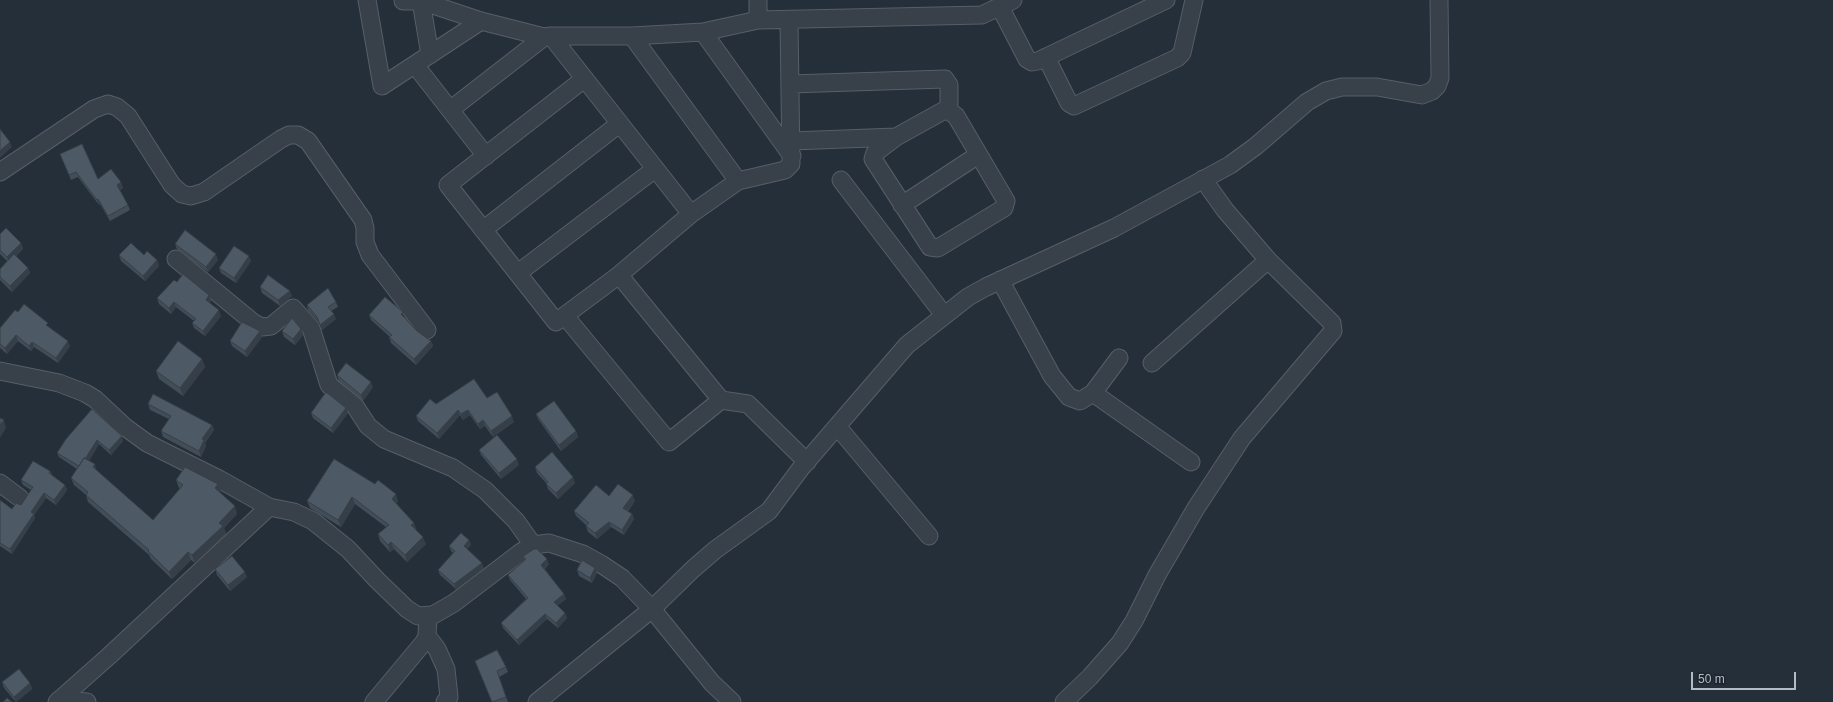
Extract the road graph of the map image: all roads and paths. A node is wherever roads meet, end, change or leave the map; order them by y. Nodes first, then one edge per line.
1 (367, 0) edge
2 (758, 0) edge
3 (1166, 0) edge
4 (1194, 0) edge
5 (1439, 0) edge
6 (421, 1) edge
7 (403, 2) dead end
8 (1006, 3) edge
9 (758, 20) junction
10 (789, 20) junction
11 (481, 21) junction
12 (703, 32) junction
13 (548, 36) junction
14 (632, 36) junction
15 (430, 55) junction
16 (1046, 57) junction
17 (415, 65) junction
18 (584, 79) junction
19 (791, 84) junction
20 (450, 110) junction
21 (949, 111) junction
22 (619, 124) junction
23 (896, 137) junction
24 (792, 149) junction
25 (978, 155) junction
26 (486, 156) junction
27 (655, 169) junction
28 (0, 172) edge
29 (1203, 179) junction
30 (841, 180) dead end
31 (738, 181) junction
32 (902, 205) junction
33 (691, 214) junction
34 (484, 230) junction
35 (176, 258) dead end
36 (1268, 260) junction
37 (518, 273) junction
38 (619, 275) junction
39 (1000, 280) junction
40 (944, 315) junction
41 (565, 316) junction
42 (427, 330) dead end
43 (1119, 358) dead end
44 (1152, 363) dead end
45 (0, 371) edge
46 (1093, 393) junction
47 (721, 400) junction
48 (837, 426) junction
49 (807, 462) junction
50 (1191, 462) dead end
51 (0, 483) edge
52 (20, 498) dead end
53 (269, 507) junction
54 (929, 536) dead end
55 (533, 545) junction
56 (652, 609) junction
57 (428, 616) junction
58 (427, 636) junction
59 (448, 700) edge
60 (58, 701) edge
61 (87, 702) edge
62 (374, 702) edge
63 (537, 702) edge
64 (732, 702) edge
65 (1064, 702) edge

1 - 17 street
2 - 9 street
3 - 16 street
4 - 16 street
5 - 29 street
6 - 7 street
6 - 11 street
6 - 15 street
8 - 10 street
8 - 16 street
9 - 10 street
9 - 12 street
10 - 19 street
11 - 13 street
11 - 15 street
12 - 14 street
12 - 24 street
13 - 14 street
13 - 18 street
13 - 20 street
14 - 31 street
15 - 17 street
17 - 20 street
18 - 22 street
18 - 26 street
19 - 21 street
19 - 24 street
20 - 26 street
21 - 23 street
21 - 25 street
22 - 27 street
22 - 34 street
23 - 24 street
23 - 32 street
24 - 31 street
25 - 32 street
25 - 32 street
26 - 34 street
27 - 33 street
27 - 37 street
28 - 42 street
29 - 36 street
29 - 39 street
30 - 40 street
31 - 33 street
33 - 38 street
34 - 37 street
35 - 55 street
36 - 44 street
36 - 65 street
37 - 41 street
38 - 41 street
38 - 47 street
39 - 40 street
39 - 46 street
40 - 48 street
41 - 47 street
43 - 46 street
45 - 53 street
46 - 50 street
47 - 49 street
48 - 49 street
48 - 54 street
49 - 56 street
51 - 52 street
53 - 57 street
53 - 60 street
55 - 56 street
55 - 57 street
56 - 63 street
56 - 64 street
57 - 58 street
58 - 59 street
58 - 62 street
60 - 61 street

